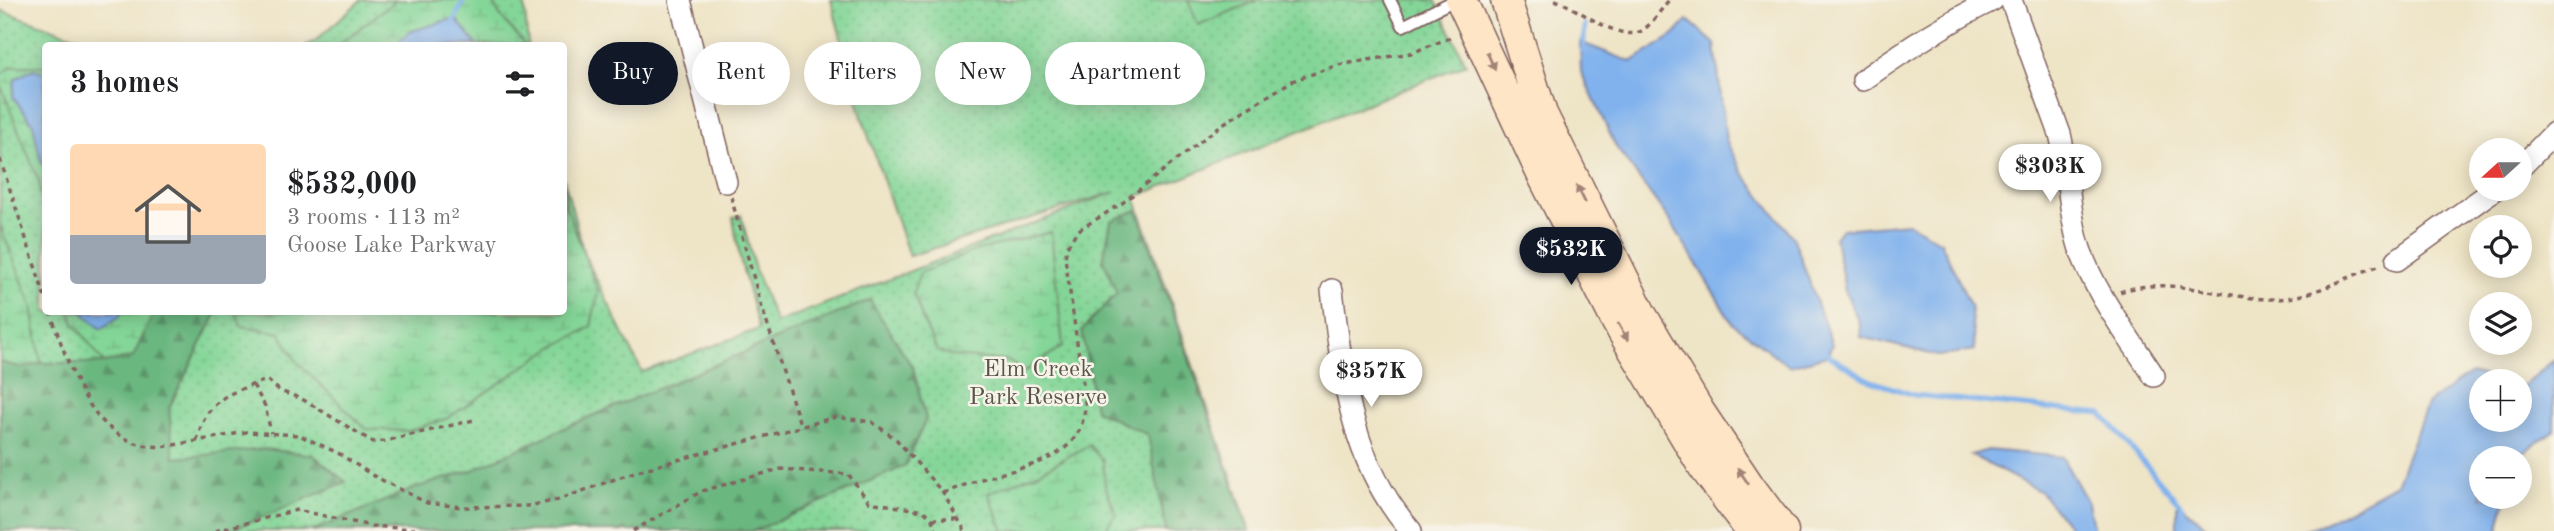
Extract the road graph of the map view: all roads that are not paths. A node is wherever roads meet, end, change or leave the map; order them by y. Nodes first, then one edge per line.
1 (680, 0) edge
2 (1390, 0) edge
3 (1455, 0) edge
4 (1461, 0) edge
5 (1506, 0) edge
6 (1993, 0) edge
7 (2011, 0) edge
8 (1863, 80) dead end
9 (2554, 133) edge
10 (2532, 156) edge
11 (726, 182) road end
12 (2478, 201) edge
13 (2397, 260) road end
14 (1332, 289) dead end
15 (2154, 376) dead end
16 (1411, 531) edge
17 (1751, 531) edge
18 (1783, 531) edge

1 - 11 street
2 - 3 lane
4 -> 17 street
18 -> 5 street
6 - 8 street
7 - 15 street
9 - 10 street
12 - 13 street
14 - 16 street

